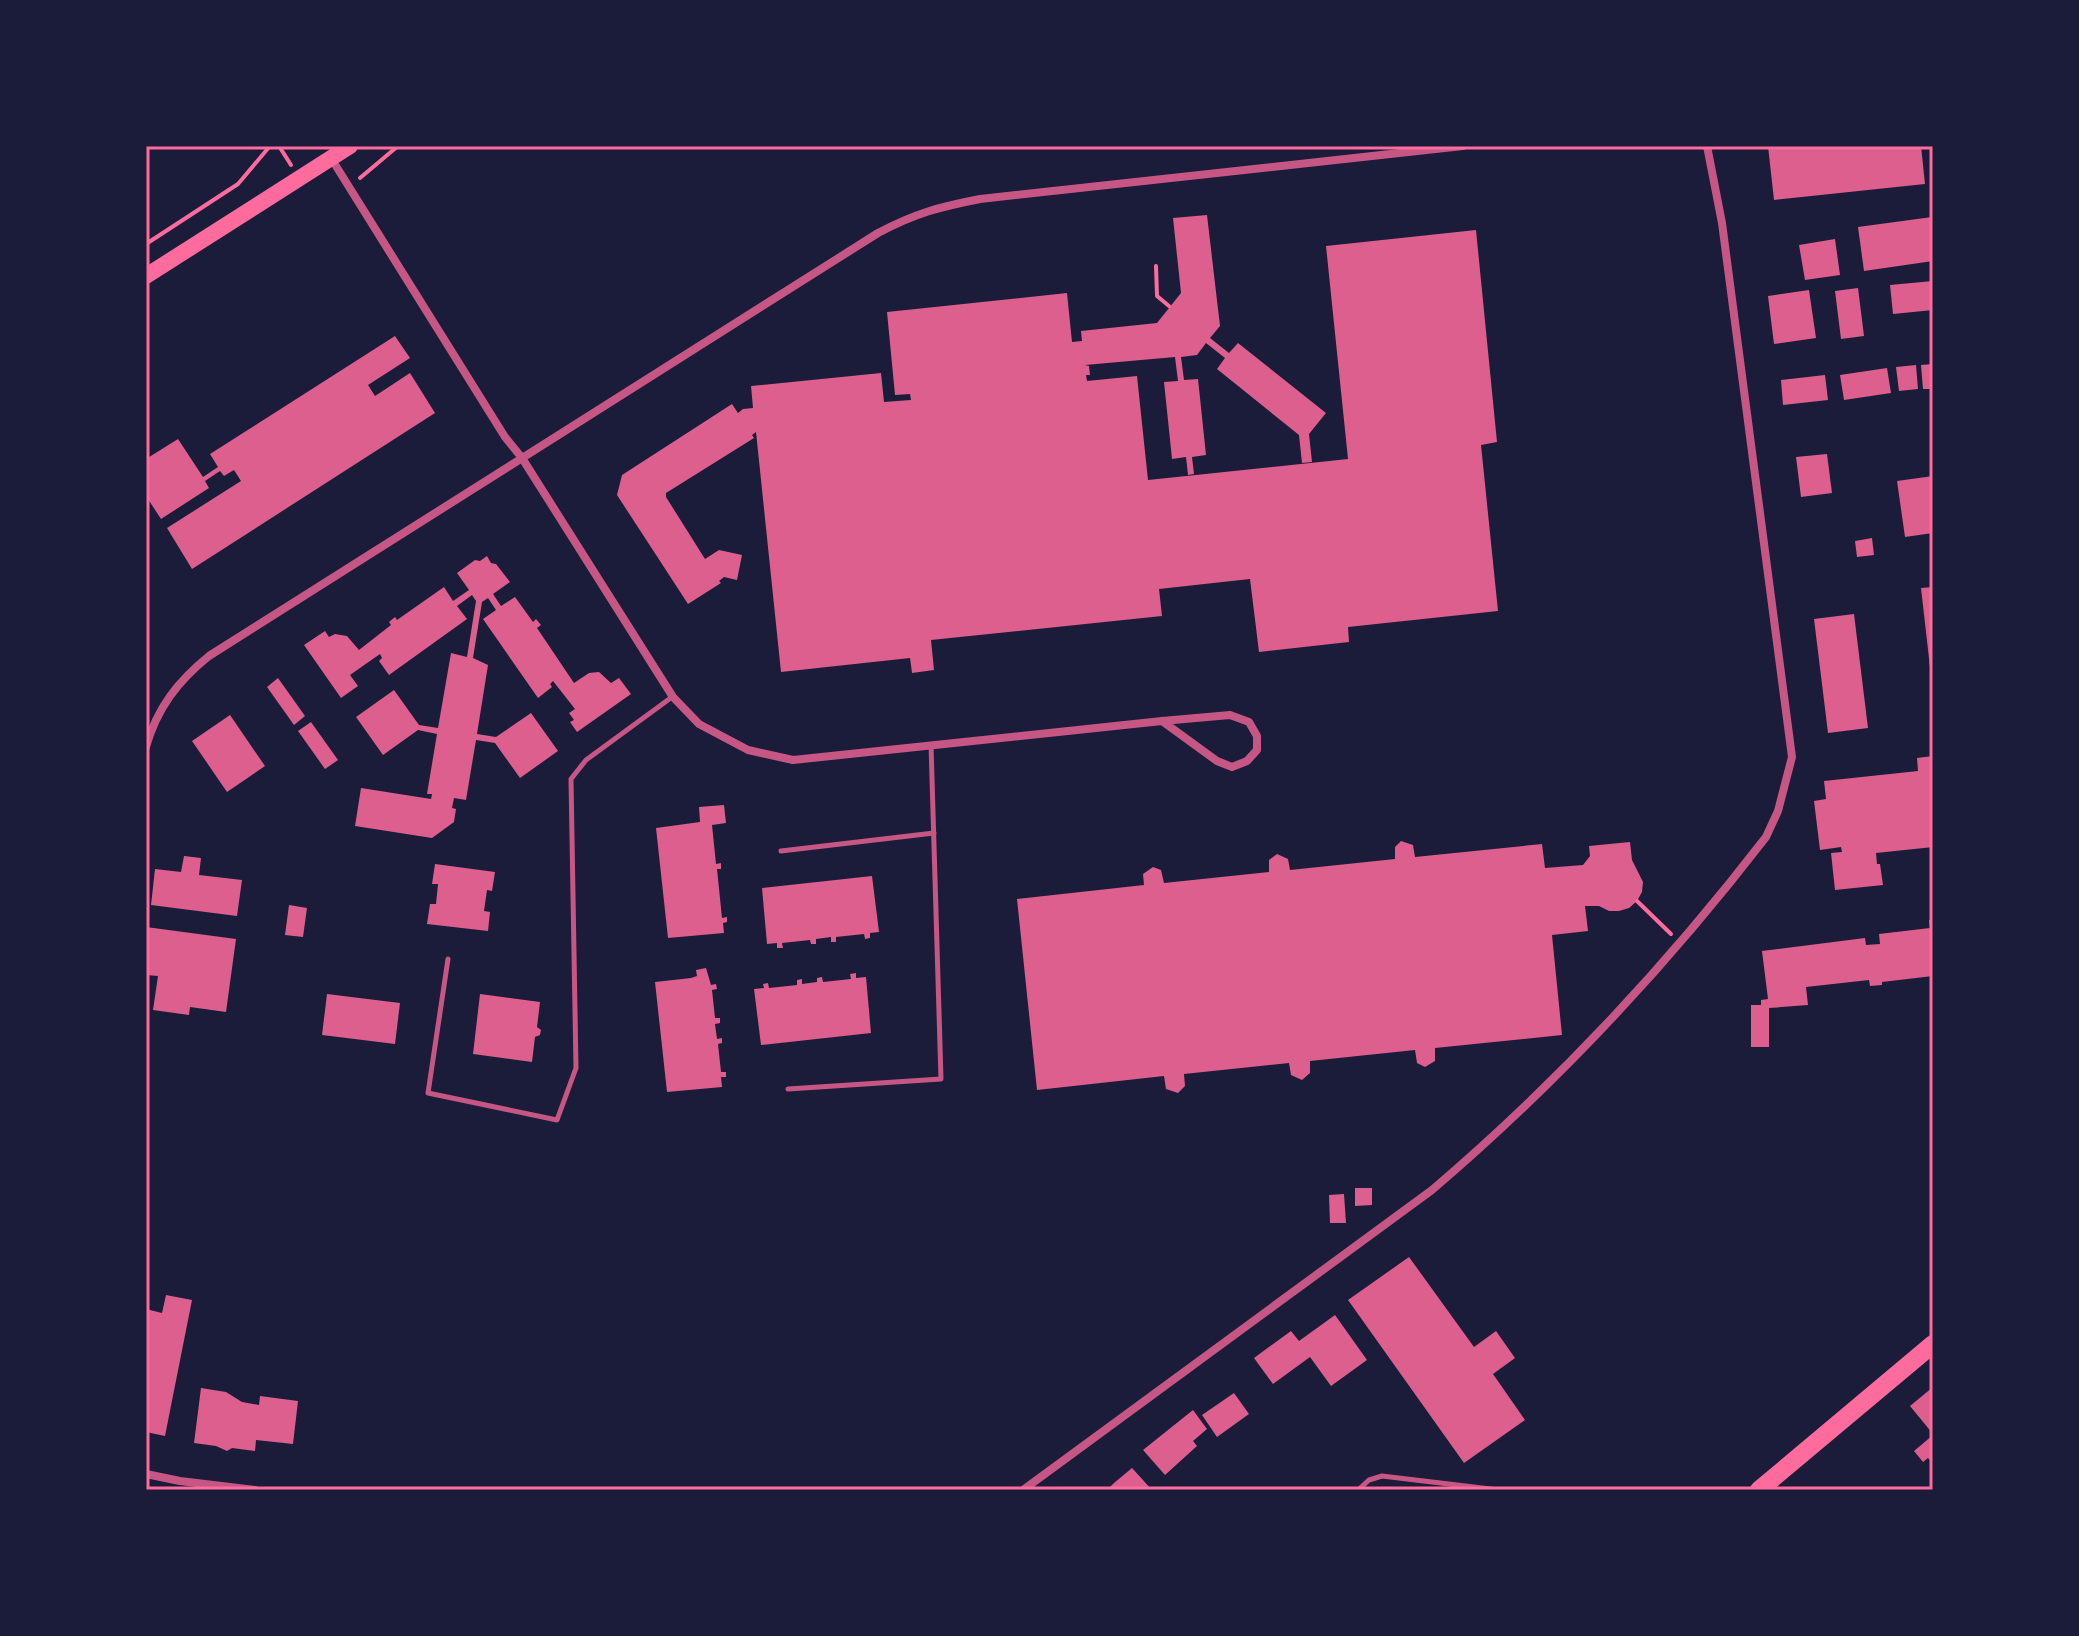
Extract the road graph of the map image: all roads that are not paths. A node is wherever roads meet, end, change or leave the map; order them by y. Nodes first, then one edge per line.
1 (350, 146) edge
2 (1463, 146) edge
3 (1707, 146) edge
4 (331, 158) junction
5 (146, 276) edge
6 (522, 458) junction
7 (673, 697) junction
8 (1162, 721) junction
9 (931, 745) junction
10 (146, 747) edge
11 (934, 833) junction
12 (781, 851) dead end
13 (448, 959) dead end
14 (788, 1089) dead end
15 (1933, 1344) edge
16 (146, 1474) edge
17 (255, 1490) edge
18 (1023, 1490) edge
19 (1358, 1490) edge
20 (1499, 1490) edge
21 (1759, 1490) edge

1 - 4 main road
2 - 6 street
3 - 18 street
4 - 5 main road
4 - 6 street
6 - 7 street
6 - 10 street
7 - 9 street
7 - 13 lane
8 - 8 street
8 - 9 street
9 - 11 lane
11 - 12 lane
11 - 14 lane
15 - 21 main road
16 - 17 street
19 - 20 lane

